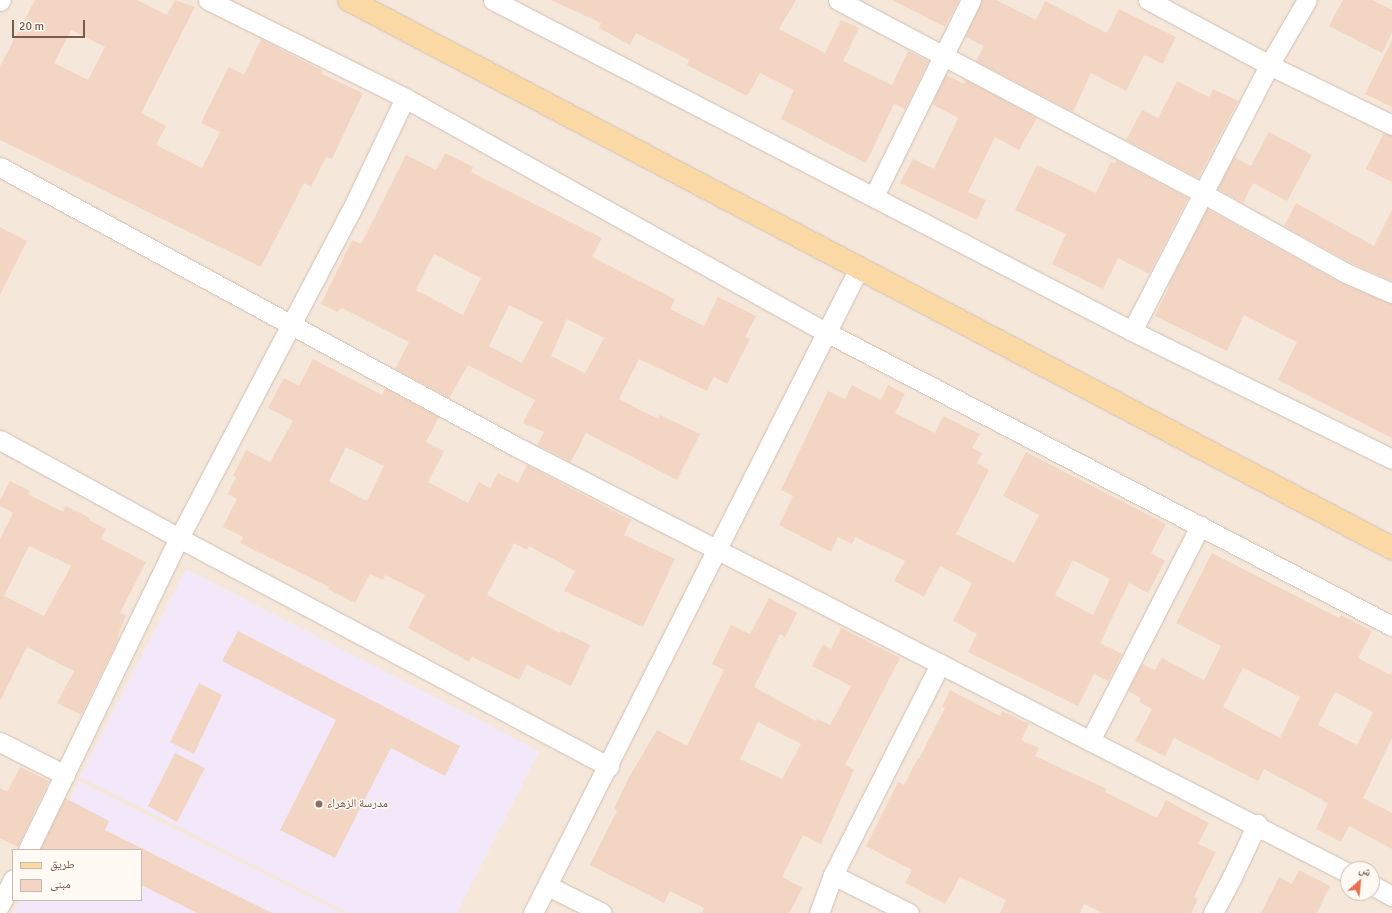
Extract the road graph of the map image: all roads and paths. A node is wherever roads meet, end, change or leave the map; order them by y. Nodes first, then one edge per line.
1 (208, 0) edge
2 (349, 0) edge
3 (493, 0) edge
4 (838, 0) edge
5 (971, 0) edge
6 (1148, 0) edge
7 (1306, 0) edge
8 (943, 57) junction
9 (1268, 65) junction
10 (404, 98) junction
11 (1392, 125) edge
12 (0, 167) edge
13 (1204, 194) junction
14 (874, 196) junction
15 (859, 268) junction
16 (1392, 293) edge
17 (290, 326) junction
18 (1132, 331) junction
19 (826, 332) junction
20 (0, 440) edge
21 (1392, 459) edge
22 (1200, 526) junction
23 (179, 538) junction
24 (1392, 548) edge
25 (717, 551) junction
26 (1392, 626) edge
27 (940, 664) junction
28 (1090, 741) junction
29 (0, 742) edge
30 (609, 767) junction
31 (65, 775) junction
32 (1256, 824) junction
33 (28, 849) edge
34 (1340, 868) edge
35 (833, 875) junction
36 (12, 881) edge
37 (548, 886) junction
38 (1380, 889) edge
39 (1392, 896) edge
40 (0, 905) edge
41 (533, 913) edge
42 (602, 913) edge
43 (819, 913) edge
44 (909, 913) edge
45 (1213, 913) edge

1 - 10 street
2 - 15 main road
3 - 14 street
4 - 8 street
5 - 8 street
6 - 9 street
7 - 9 street
8 - 13 street
8 - 14 street
9 - 11 street
9 - 13 street
10 - 17 street
10 - 19 street
12 - 17 street
13 - 16 street
13 - 18 street
14 - 18 street
15 - 19 street
15 - 24 main road
17 - 23 street
17 - 25 street
18 - 21 street
19 - 22 street
19 - 25 street
20 - 23 street
22 - 26 street
22 - 28 street
23 - 30 street
23 - 31 street
25 - 27 street
25 - 30 street
27 - 28 street
27 - 35 street
28 - 32 street
29 - 31 street
30 - 37 street
31 - 33 street
32 - 34 street
32 - 45 street
35 - 43 street
35 - 44 street
36 - 40 street
37 - 41 street
37 - 42 street
38 - 39 street

